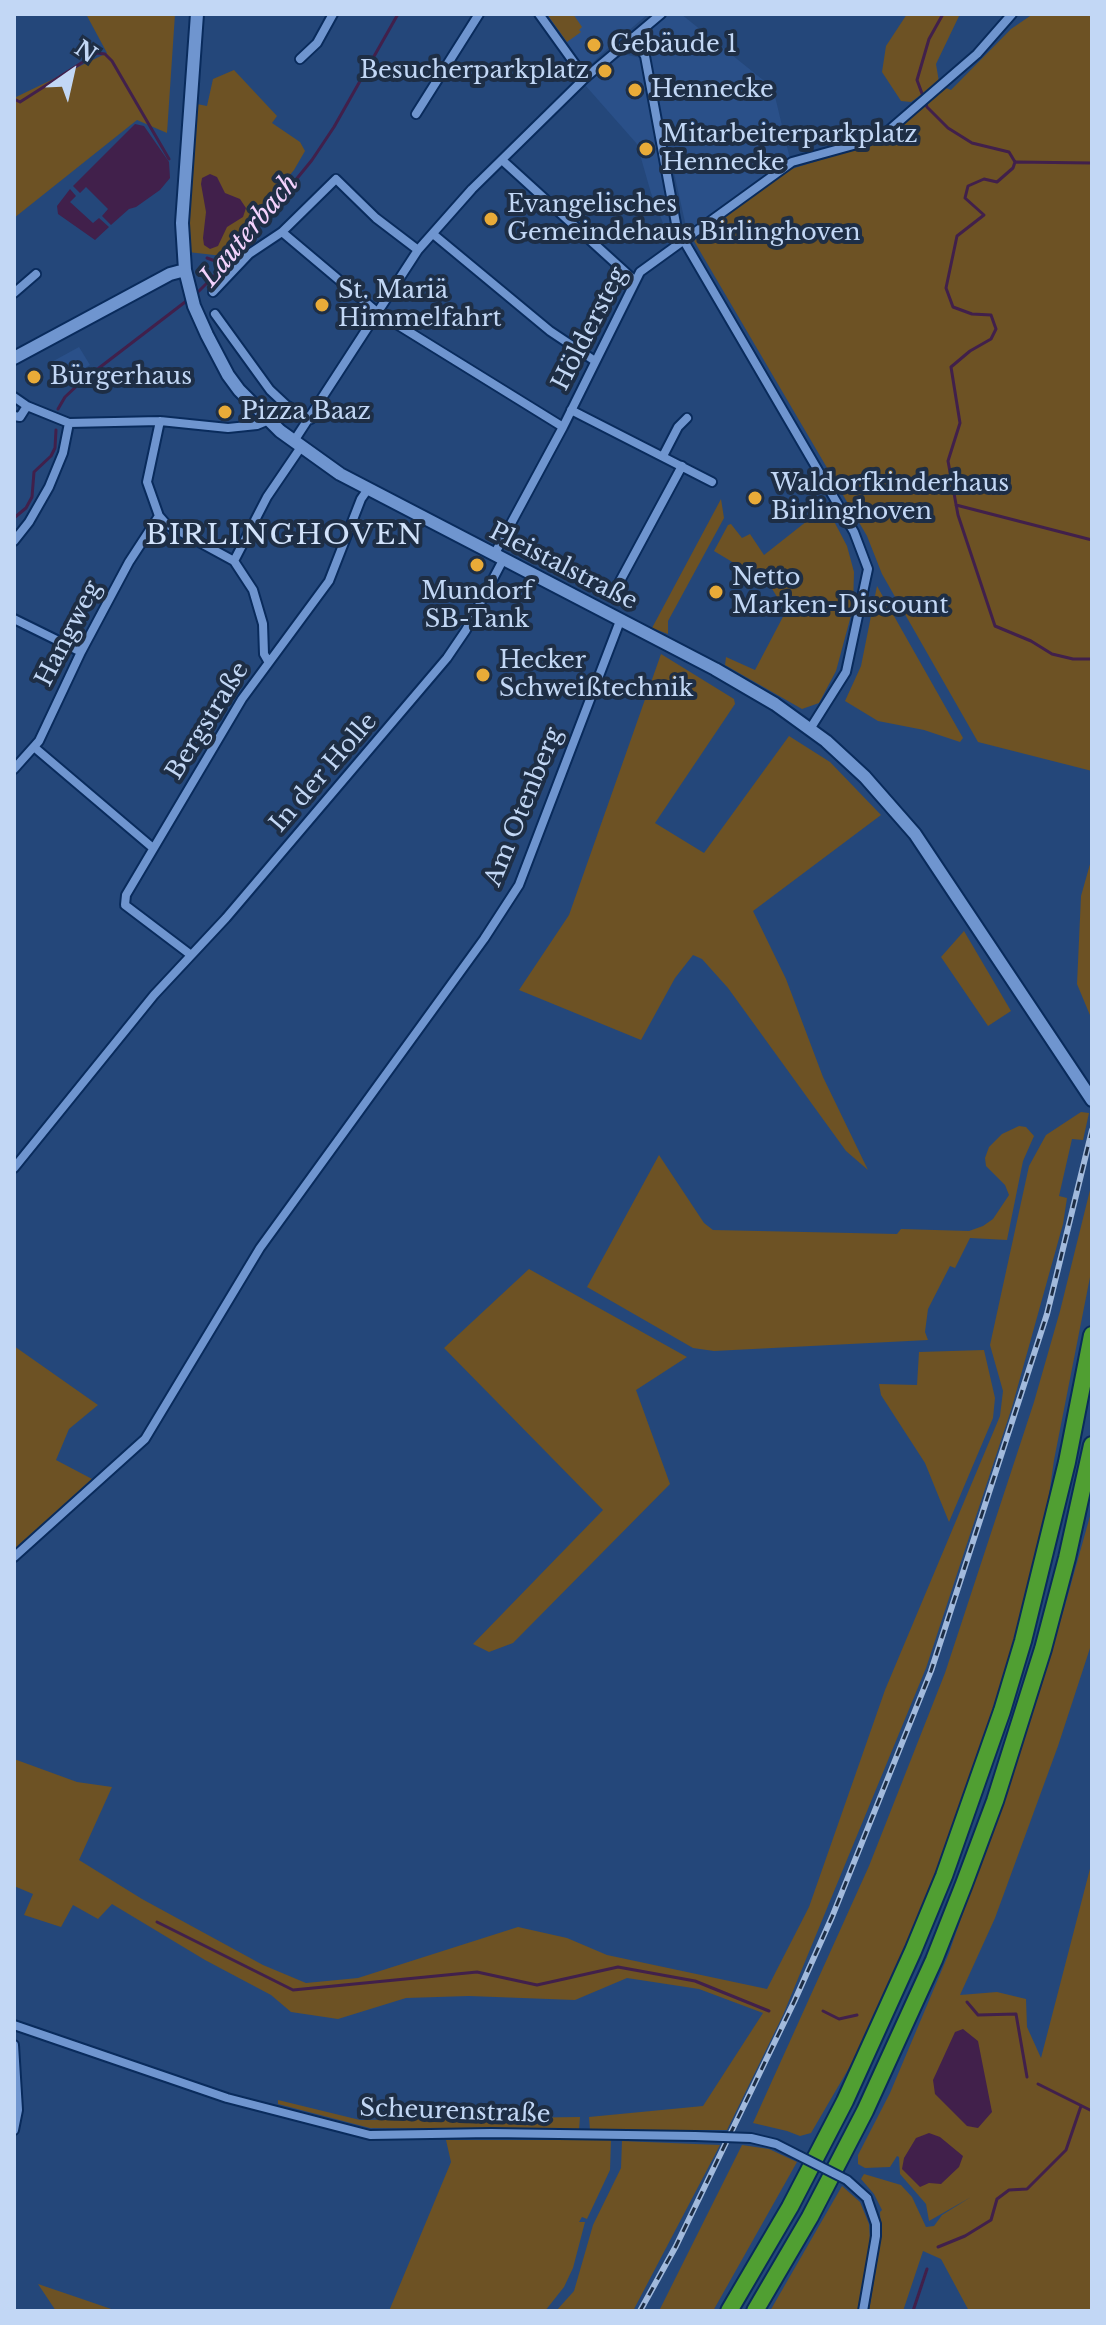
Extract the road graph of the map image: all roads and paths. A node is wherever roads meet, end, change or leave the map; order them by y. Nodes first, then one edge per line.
1 (197, 14) edge
2 (333, 14) edge
3 (479, 14) edge
4 (539, 14) edge
5 (661, 14) edge
6 (1012, 14) edge
7 (633, 37) junction
8 (300, 59) dead end
9 (585, 78) junction
10 (416, 114) dead end
11 (502, 160) junction
12 (282, 232) junction
13 (433, 234) junction
14 (682, 239) junction
15 (418, 250) junction
16 (185, 270) junction
17 (36, 274) dead end
18 (634, 280) junction
19 (213, 292) dead end
20 (14, 293) edge
21 (377, 312) junction
22 (215, 314) dead end
23 (14, 358) edge
24 (595, 361) junction
25 (14, 397) edge
26 (27, 406) junction
27 (571, 410) junction
28 (14, 416) edge
29 (687, 418) dead end
30 (311, 419) junction
31 (269, 420) junction
32 (160, 421) junction
33 (69, 423) junction
34 (563, 427) junction
35 (298, 444) junction
36 (663, 456) junction
37 (682, 466) junction
38 (712, 482) dead end
39 (368, 489) junction
40 (159, 516) junction
41 (14, 541) edge
42 (498, 558) junction
43 (234, 561) junction
44 (619, 594) dead end
45 (14, 619) edge
46 (620, 621) junction
47 (81, 652) junction
48 (268, 661) junction
49 (810, 729) junction
50 (34, 747) junction
51 (14, 769) edge
52 (153, 848) junction
53 (191, 955) junction
54 (1092, 1100) edge
55 (14, 1168) edge
56 (1092, 1335) edge
57 (1092, 1445) edge
58 (14, 1557) edge
59 (14, 2025) edge
60 (14, 2045) edge
61 (14, 2130) edge
62 (729, 2311) edge
63 (755, 2311) edge
64 (863, 2311) edge

1 - 16 main road, Pleistalstraße
2 - 8 street
3 - 10 street
4 - 9 street
5 - 7 street
6 - 14 street, Höldersteg
7 - 9 street
7 - 14 street
9 - 11 street
11 - 13 street
11 - 18 street
12 - 15 street
12 - 19 street
12 - 21 street
13 - 15 street
13 - 24 street
14 - 18 street, Höldersteg
14 - 49 street
15 - 21 street
16 - 23 main road
16 - 31 main road, Pleistalstraße
17 - 20 street
18 - 24 street, Höldersteg
21 - 30 street
21 - 34 street
22 - 30 street
24 - 27 street, Höldersteg
25 - 26 street
26 - 28 street
26 - 33 street
27 - 34 street, Höldersteg
27 - 36 street
29 - 36 street
30 - 35 street
31 - 32 street
31 - 35 main road, Pleistalstraße
32 - 33 street
32 - 40 street
33 - 41 street
34 - 42 street, Höldersteg
35 - 39 main road, Pleistalstraße
35 - 43 street
36 - 37 street
37 - 38 street
37 - 44 street
39 - 42 main road, Pleistalstraße
39 - 48 street, Bergstraße
40 - 43 street
40 - 47 street, Hangweg
42 - 46 main road, Pleistalstraße
42 - 53 street, In der Holle
43 - 48 street
45 - 47 street
46 - 49 main road, Pleistalstraße
46 - 58 street, Am Otenberg
47 - 50 street, Hangweg
48 - 52 street, Bergstraße
49 - 54 main road, Pleistalstraße
50 - 51 street, Hangweg
50 - 52 street
52 - 53 street, Bergstraße
53 - 55 street, In der Holle
56 - 62 highway
57 - 63 highway
59 - 64 street, Scheurenstraße, bridge
60 - 61 street

